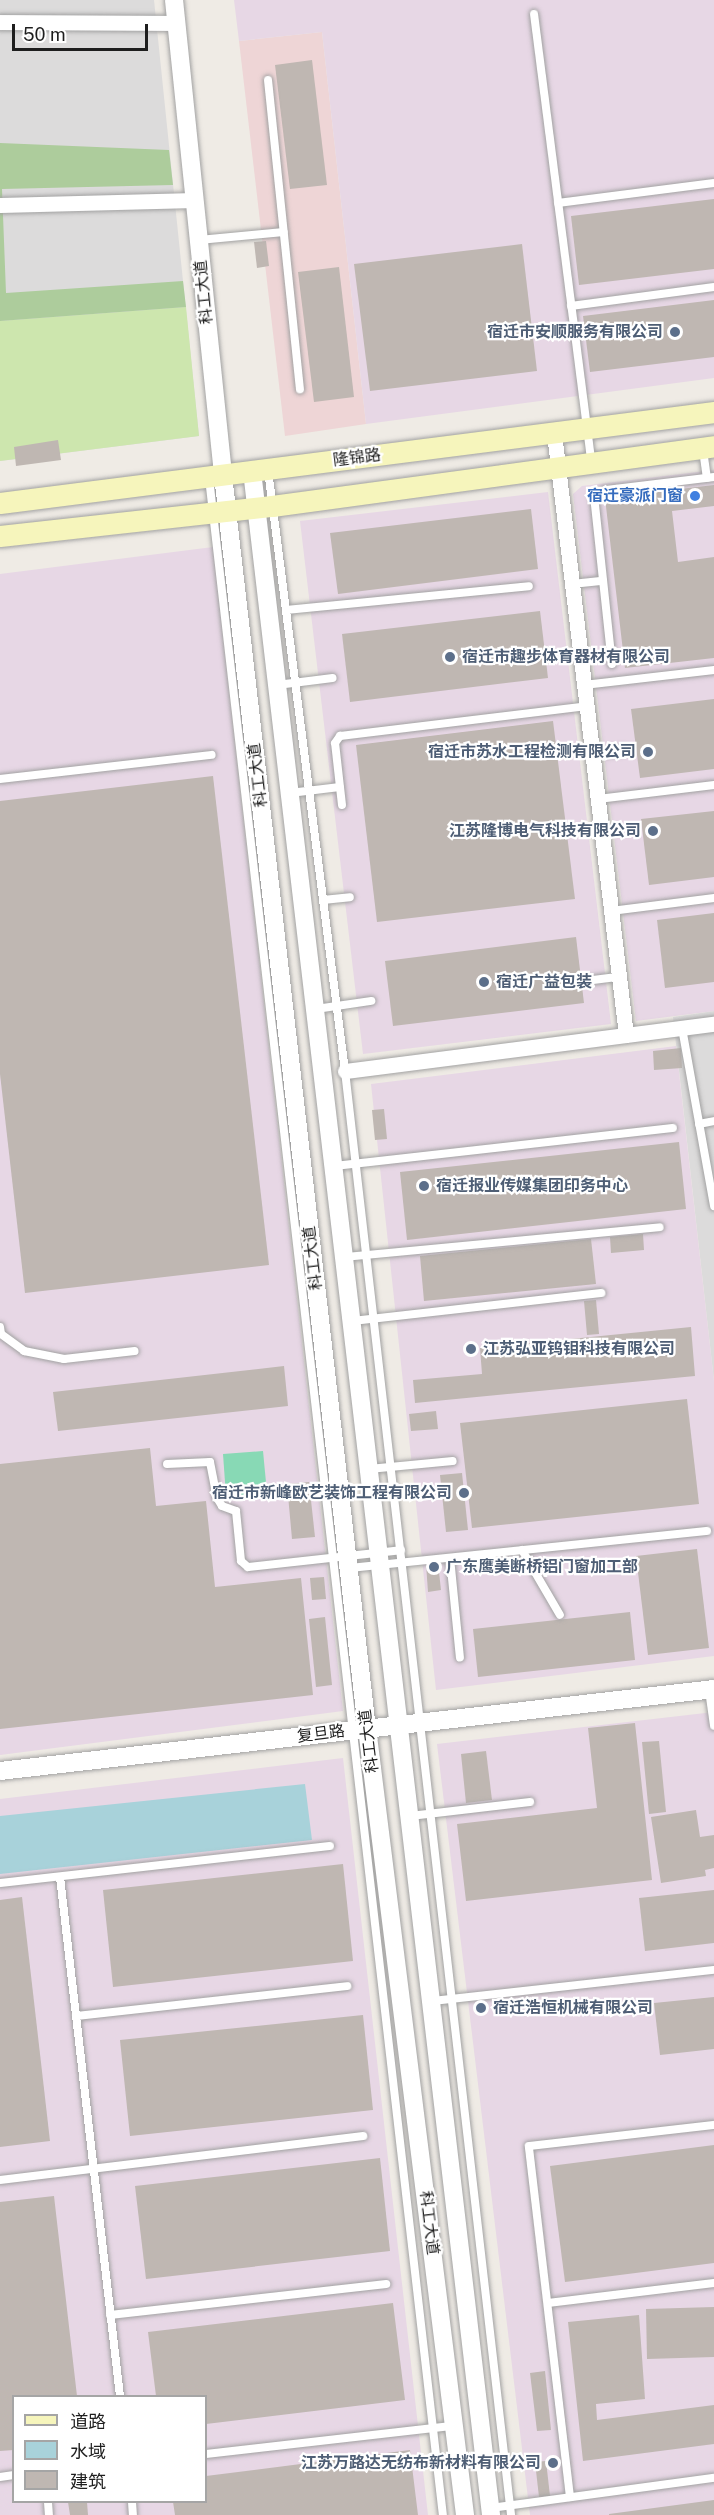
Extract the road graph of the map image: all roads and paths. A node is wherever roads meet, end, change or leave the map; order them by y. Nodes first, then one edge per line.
1 (174, 0) edge
2 (534, 14) dead end
3 (0, 22) edge
4 (177, 23) junction
5 (268, 80) dead end
6 (714, 183) edge
7 (195, 200) junction
8 (558, 203) junction
9 (0, 205) edge
10 (284, 232) junction
11 (199, 240) junction
12 (714, 287) edge
13 (571, 306) junction
14 (300, 389) dead end
15 (714, 412) edge
16 (587, 429) junction
17 (554, 433) junction
18 (708, 447) edge
19 (591, 462) junction
20 (558, 467) junction
21 (260, 470) junction
22 (216, 476) junction
23 (710, 478) edge
24 (0, 503) edge
25 (264, 507) junction
26 (220, 512) junction
27 (0, 536) edge
28 (603, 581) junction
29 (572, 584) junction
30 (529, 586) dead end
31 (286, 610) junction
32 (612, 664) dead end
33 (714, 670) edge
34 (333, 678) dead end
35 (286, 684) junction
36 (584, 685) junction
37 (587, 706) junction
38 (624, 750) dead end
39 (212, 755) dead end
40 (592, 755) junction
41 (0, 780) edge
42 (714, 785) edge
43 (340, 787) junction
44 (309, 790) junction
45 (290, 793) junction
46 (598, 799) junction
47 (342, 805) dead end
48 (350, 897) dead end
49 (714, 898) edge
50 (323, 900) junction
51 (611, 911) junction
52 (619, 977) junction
53 (593, 980) dead end
54 (371, 1001) dead end
55 (337, 1006) junction
56 (316, 1009) junction
57 (714, 1024) edge
58 (682, 1028) junction
59 (626, 1035) junction
60 (345, 1071) junction
61 (714, 1121) edge
62 (699, 1124) junction
63 (673, 1128) dead end
64 (356, 1163) junction
65 (334, 1166) junction
66 (714, 1206) edge
67 (660, 1227) dead end
68 (367, 1255) junction
69 (345, 1257) junction
70 (601, 1293) dead end
71 (374, 1318) junction
72 (352, 1321) junction
73 (0, 1332) edge
74 (135, 1351) dead end
75 (453, 1461) dead end
76 (167, 1464) dead end
77 (391, 1467) junction
78 (369, 1470) junction
79 (707, 1531) dead end
80 (401, 1550) junction
81 (522, 1550) junction
82 (450, 1558) junction
83 (380, 1559) junction
84 (343, 1561) junction
85 (402, 1563) junction
86 (560, 1615) dead end
87 (460, 1658) dead end
88 (711, 1690) edge
89 (421, 1723) junction
90 (400, 1725) junction
91 (714, 1726) edge
92 (360, 1730) junction
93 (0, 1772) edge
94 (530, 1802) dead end
95 (430, 1814) junction
96 (410, 1816) junction
97 (330, 1846) dead end
98 (60, 1877) junction
99 (0, 1883) edge
100 (714, 1970) edge
101 (347, 1986) dead end
102 (441, 2000) junction
103 (76, 2016) junction
104 (714, 2125) edge
105 (363, 2136) dead end
106 (93, 2169) junction
107 (0, 2180) edge
108 (714, 2283) edge
109 (386, 2284) dead end
110 (548, 2303) junction
111 (110, 2315) junction
112 (120, 2395) edge
113 (454, 2426) junction
114 (433, 2428) junction
115 (207, 2454) edge
116 (714, 2478) edge
117 (570, 2498) junction
118 (510, 2506) junction
119 (491, 2512) edge
120 (443, 2515) edge
121 (465, 2515) edge
122 (511, 2515) edge

1 - 4 street, 科工大道
2 - 8 lane
3 - 4 street
4 - 7 street, 科工大道
5 - 10 lane
6 - 8 lane
7 - 9 street
7 - 11 street, 科工大道
8 - 13 lane
10 - 11 lane
10 - 14 lane
11 - 22 street, 科工大道
12 - 13 lane
13 - 16 lane
15 - 16 main road, 隆锦路
16 - 17 main road, 隆锦路
16 - 19 lane
17 - 20 street
17 - 21 main road, 隆锦路
18 - 19 main road
18 - 23 lane
19 - 20 main road
20 - 25 main road
20 - 29 street
21 - 22 main road, 隆锦路
21 - 25 street, 科工大道
22 - 24 main road, 隆锦路
22 - 26 street, 科工大道
23 - 28 lane
25 - 26 main road
25 - 31 lane
25 - 35 street, 科工大道
26 - 27 main road
26 - 84 street, 科工大道
28 - 29 lane
28 - 32 lane
29 - 36 street
30 - 31 lane
31 - 35 lane
33 - 36 lane
34 - 35 lane
35 - 44 lane
35 - 45 street, 科工大道
36 - 37 street
37 - 40 street
37 - 43 lane
38 - 40 lane
39 - 41 lane
40 - 46 street
42 - 46 lane
43 - 44 lane
43 - 47 lane
44 - 45 lane
44 - 50 lane
45 - 56 street, 科工大道
46 - 51 street
48 - 50 lane
49 - 51 lane
50 - 55 lane
51 - 52 street
52 - 53 lane
52 - 59 street
54 - 55 lane
55 - 56 lane
55 - 60 lane
56 - 65 street, 科工大道
57 - 58 street
58 - 59 street
58 - 62 lane
59 - 60 street
60 - 64 lane
61 - 62 lane
62 - 66 lane
63 - 64 lane
64 - 65 lane
64 - 68 lane
65 - 69 street, 科工大道
67 - 68 lane
68 - 69 lane
68 - 71 lane
69 - 72 street, 科工大道
70 - 71 lane
71 - 72 lane
71 - 77 lane
72 - 78 street, 科工大道
73 - 74 lane
75 - 77 lane
76 - 84 lane
77 - 78 lane
77 - 80 lane
78 - 83 street, 科工大道
79 - 81 lane
80 - 83 lane
80 - 85 lane
81 - 82 lane
81 - 86 lane
82 - 85 lane
82 - 87 lane
83 - 84 lane
83 - 85 lane
83 - 90 street, 科工大道
84 - 92 street, 科工大道
85 - 89 lane
88 - 89 street, 复旦路
88 - 91 lane
89 - 90 street, 复旦路
89 - 95 lane
90 - 92 street, 复旦路
90 - 96 street, 科工大道
92 - 93 street, 复旦路
92 - 113 street, 科工大道
92 - 114 lane
94 - 95 lane
95 - 96 lane
95 - 102 lane
96 - 102 street, 科工大道
97 - 98 lane
98 - 99 lane
98 - 103 lane
100 - 102 lane
101 - 103 lane
102 - 118 lane
102 - 119 street, 科工大道
103 - 106 lane
104 - 110 lane
105 - 106 lane
106 - 107 lane
106 - 111 lane
108 - 110 lane
109 - 111 lane
110 - 117 lane
111 - 112 lane
113 - 114 lane
113 - 121 street, 科工大道
114 - 115 lane
114 - 120 lane
116 - 117 lane
117 - 118 lane
118 - 119 lane
118 - 122 lane

